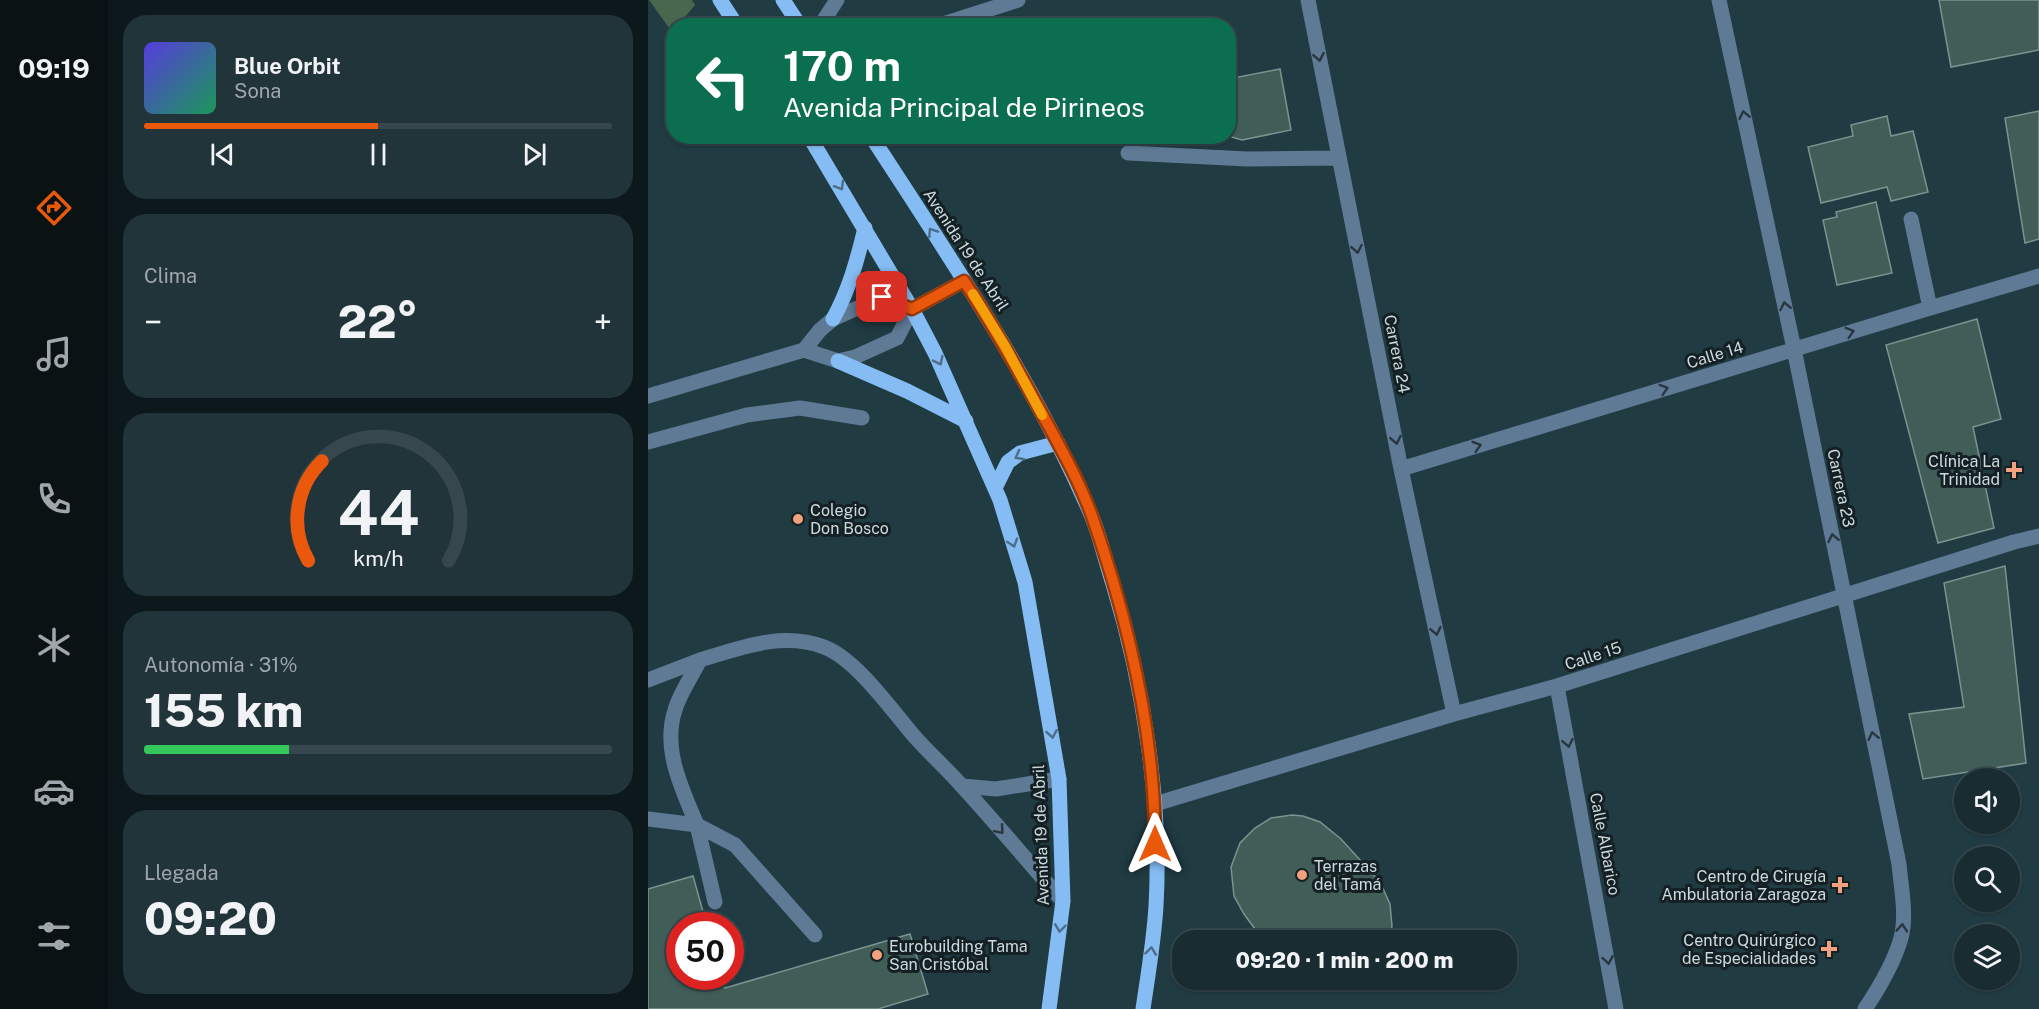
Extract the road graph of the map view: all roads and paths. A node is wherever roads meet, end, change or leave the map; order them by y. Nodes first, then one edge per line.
1 (720, 0) edge
2 (783, 0) edge
3 (837, 0) edge
4 (1018, 0) edge
5 (1308, 0) edge
6 (1719, 0) edge
7 (732, 18) edge
8 (795, 18) edge
9 (825, 18) edge
10 (962, 18) edge
11 (814, 144) edge
12 (876, 144) edge
13 (1128, 153) dead end
14 (1339, 158) junction
15 (1911, 219) dead end
16 (865, 228) junction
17 (2039, 276) edge
18 (964, 281) junction
19 (1930, 308) junction
20 (912, 309) junction
21 (833, 319) junction
22 (1794, 349) junction
23 (804, 350) junction
24 (838, 361) junction
25 (648, 396) edge
26 (862, 418) dead end
27 (966, 422) junction
28 (648, 442) edge
29 (1058, 443) junction
30 (1401, 469) junction
31 (994, 488) junction
32 (2039, 536) edge
33 (1845, 595) junction
34 (700, 660) junction
35 (648, 680) edge
36 (1557, 686) junction
37 (1454, 714) junction
38 (1059, 779) junction
39 (962, 786) junction
40 (1155, 804) junction
41 (648, 819) edge
42 (697, 825) junction
43 (715, 902) dead end
44 (1063, 902) junction
45 (815, 935) dead end
46 (1049, 1009) edge
47 (1143, 1009) edge
48 (1616, 1009) edge
49 (1865, 1009) edge

1 - 7 main road
2 - 8 main road
3 - 9 street
4 - 10 street
5 -> 14 street, Carrera 24
22 -> 6 street, Carrera 23
11 -> 16 main road, Avenida 19 de Abril
18 -> 12 main road, Avenida 19 de Abril
13 - 14 street
14 -> 30 street, Carrera 24
15 - 19 street
16 - 20 main road, Avenida 19 de Abril
16 - 21 main road
17 - 19 street, Calle 14
18 - 20 street
18 - 29 main road, Avenida 19 de Abril
22 -> 19 street, Calle 14
20 - 21 street
20 - 24 street
20 -> 27 main road, Avenida 19 de Abril
21 - 23 street
30 -> 22 street, Calle 14
33 -> 22 street, Carrera 23
23 - 24 street
23 - 25 street
24 - 27 main road
26 - 28 street
27 - 31 main road, Avenida 19 de Abril
29 -> 31 main road
29 - 40 main road, Avenida 19 de Abril
30 -> 37 street, Carrera 24
31 -> 38 main road, Avenida 19 de Abril
32 - 33 street, Calle 15
33 - 36 street, Calle 15
49 -> 33 street, Carrera 23
34 - 35 street
34 - 39 street
34 - 42 street
36 - 37 street, Calle 15
36 -> 48 street, Calle Albarico
37 - 40 street, Calle 15
38 - 39 street
38 - 44 main road, Avenida 19 de Abril
39 -> 44 street
47 -> 40 main road, Avenida 19 de Abril
41 - 42 street
42 - 43 street
42 - 45 street
44 -> 46 main road, Avenida 19 de Abril

